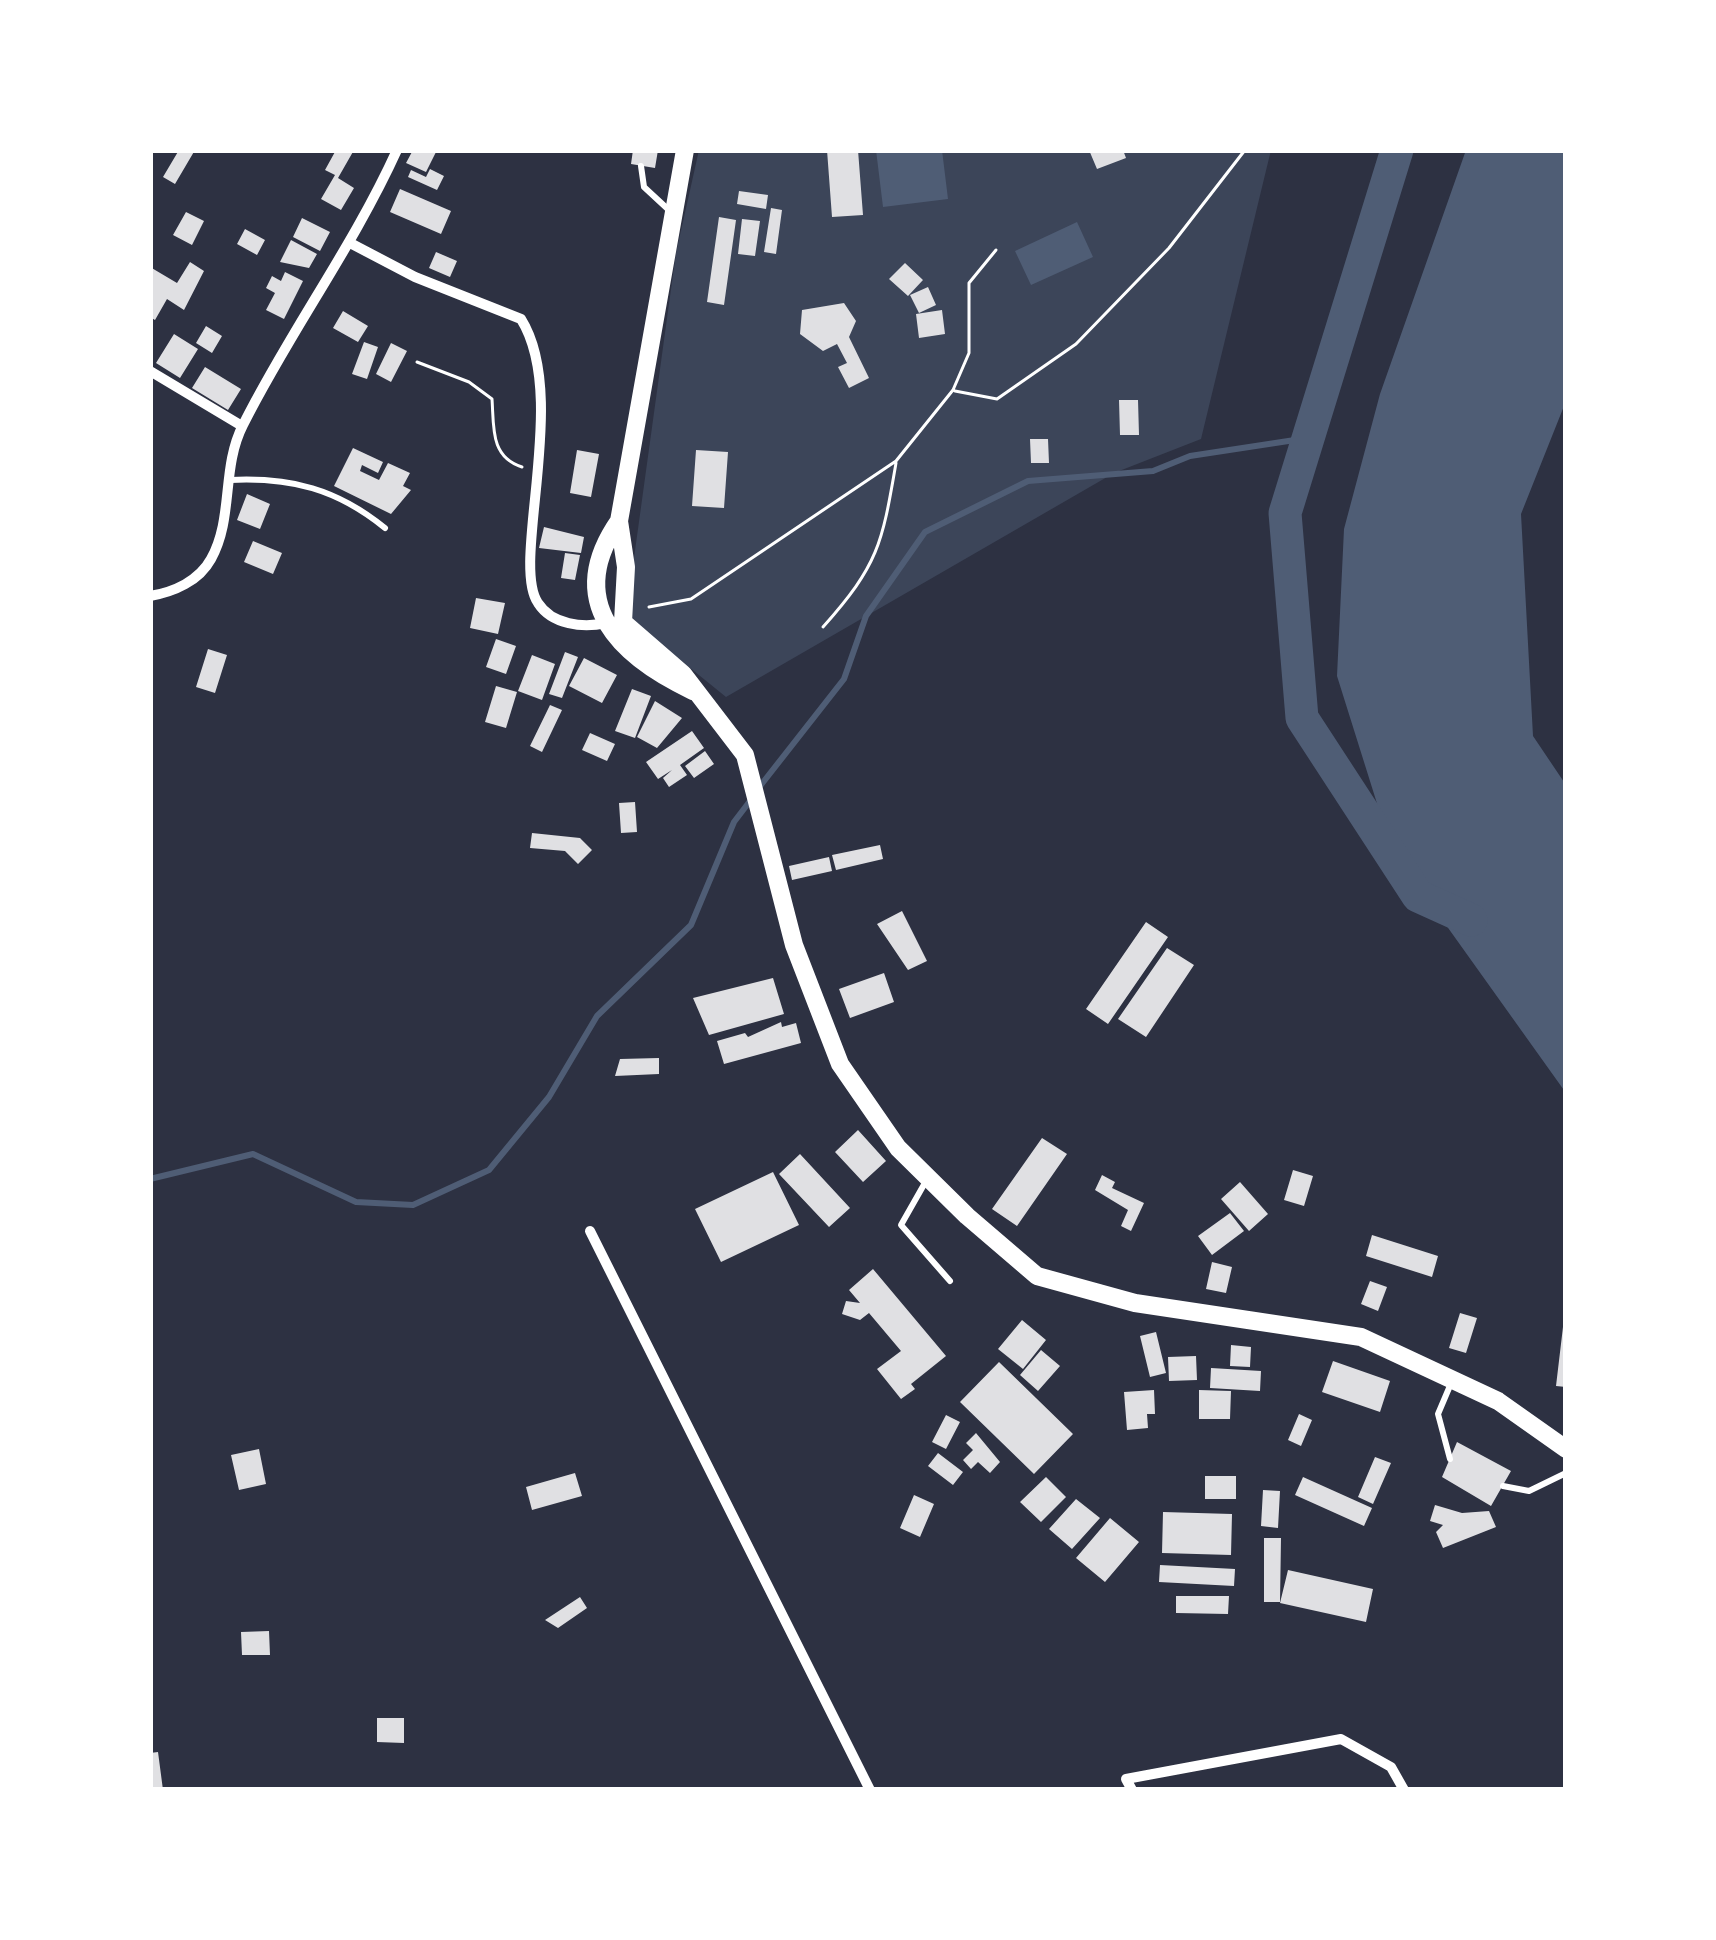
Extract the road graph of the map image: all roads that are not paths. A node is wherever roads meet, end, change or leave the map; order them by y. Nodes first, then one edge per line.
1 (398, 150) edge
2 (686, 150) edge
3 (641, 166) dead end
4 (674, 214) junction
5 (352, 244) junction
6 (150, 371) edge
7 (242, 426) junction
8 (226, 480) junction
9 (385, 528) dead end
10 (150, 596) edge
11 (613, 620) junction
12 (928, 1178) junction
13 (590, 1231) dead end
14 (950, 1281) dead end
15 (1453, 1378) junction
16 (1566, 1449) edge
17 (1450, 1459) dead end
18 (1566, 1473) edge
19 (1503, 1486) dead end
20 (870, 1790) edge
21 (1132, 1790) edge
22 (1404, 1790) edge

1 - 5 street
2 - 4 highway
3 - 4 lane
4 - 11 highway
5 - 7 street
5 - 11 street
6 - 7 street
7 - 8 street
8 - 9 lane
8 - 10 street
11 - 12 highway
12 - 14 lane
12 - 15 highway
13 - 20 street
15 - 16 highway
15 - 17 lane
18 - 19 lane
21 - 22 street

